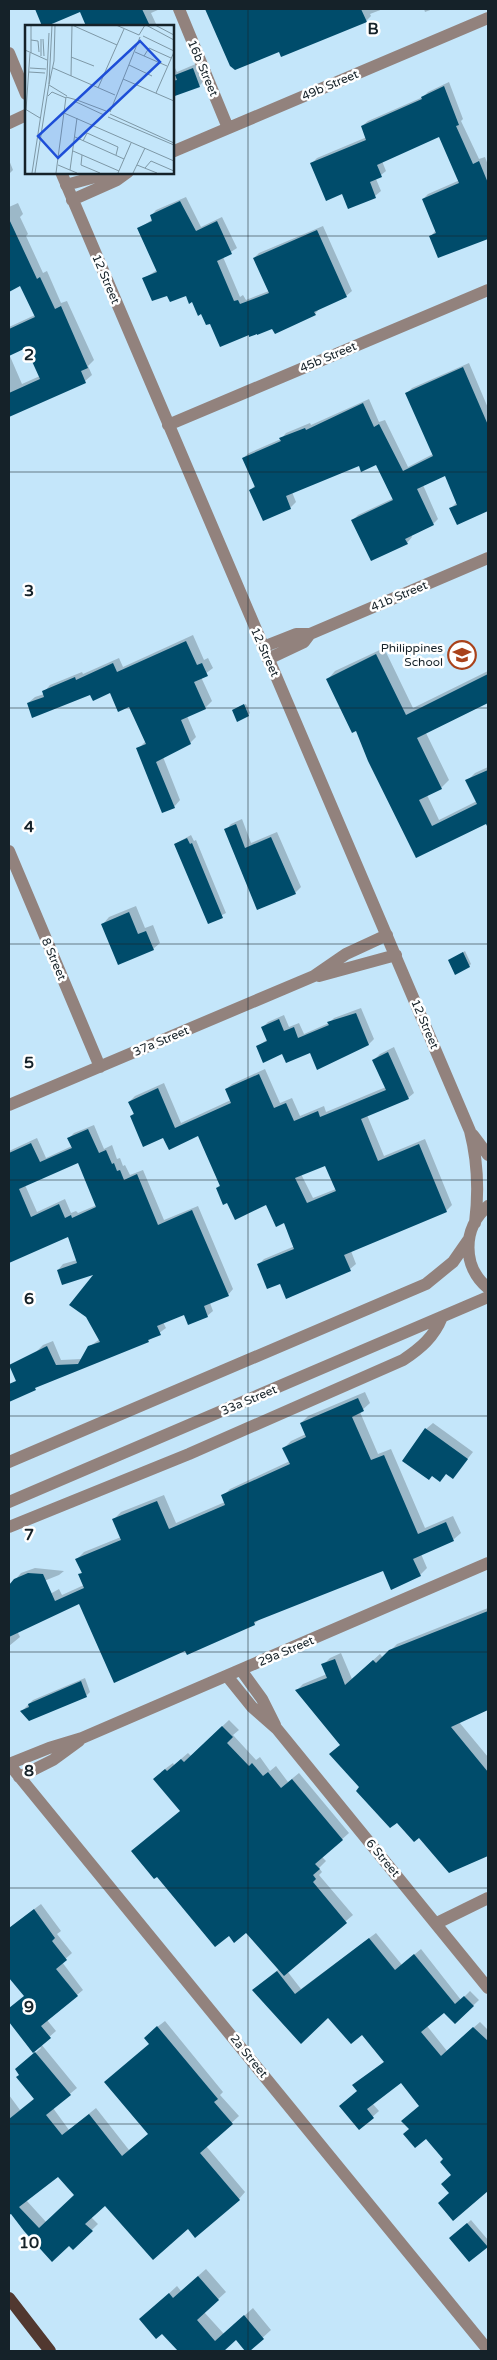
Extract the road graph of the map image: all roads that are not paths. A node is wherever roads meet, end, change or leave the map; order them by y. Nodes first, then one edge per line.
1 (179, 9) edge
2 (488, 18) edge
3 (9, 53) edge
4 (25, 92) edge
5 (25, 115) edge
6 (9, 123) edge
7 (228, 128) junction
8 (174, 151) edge
9 (61, 174) edge
10 (106, 174) edge
11 (126, 174) edge
12 (66, 185) junction
13 (72, 200) junction
14 (488, 290) edge
15 (168, 425) junction
16 (488, 558) edge
17 (266, 653) junction
18 (9, 851) edge
19 (387, 935) junction
20 (396, 955) junction
21 (314, 976) junction
22 (100, 1067) junction
23 (9, 1106) edge
24 (470, 1131) junction
25 (488, 1155) edge
26 (488, 1206) edge
27 (474, 1223) junction
28 (469, 1239) junction
29 (488, 1288) edge
30 (488, 1297) edge
31 (442, 1317) junction
32 (9, 1462) edge
33 (9, 1502) edge
34 (9, 1527) edge
35 (488, 1563) edge
36 (241, 1670) junction
37 (227, 1676) junction
38 (277, 1729) junction
39 (82, 1738) junction
40 (9, 1764) edge
41 (19, 1777) junction
42 (488, 1898) edge
43 (437, 1923) junction
44 (488, 1988) edge
45 (9, 2298) edge
46 (488, 2350) edge
47 (50, 2351) edge

1 - 7 street, 16b Street
2 - 7 street, 49b Street
3 - 4 street
5 - 6 street
7 - 8 street, 49b Street
9 - 12 street, 12 Street
10 - 12 street
11 - 13 street
12 - 13 street, 12 Street
13 - 15 street, 12 Street
14 - 15 street, 45b Street
15 - 17 street, 12 Street
16 - 17 street, 41b Street
17 - 19 street, 12 Street
18 - 22 street, 8 Street
19 - 20 street, 12 Street
19 - 21 street, 37a Street
20 - 21 street, 37a Street
20 - 24 street, 12 Street
21 - 22 street, 37a Street
22 - 23 street, 37a Street
24 - 25 street, 12 Street
24 - 27 street, 12 Street
26 - 27 street
27 - 28 street
28 - 29 street
28 - 32 street
30 - 31 street, 33a Street
31 - 33 street, 33a Street
31 - 34 street
35 - 36 street, 29a Street
36 - 37 street, 29a Street
36 - 38 street, 6 Street
37 - 38 street, 6 Street
37 - 39 street, 29a Street
38 - 43 street, 6 Street
39 - 40 street, 29a Street
39 - 41 street, 29a Street
40 - 41 street, 2a Street
41 - 46 street, 2a Street
42 - 43 street
43 - 44 street, 6 Street
45 - 47 main road

